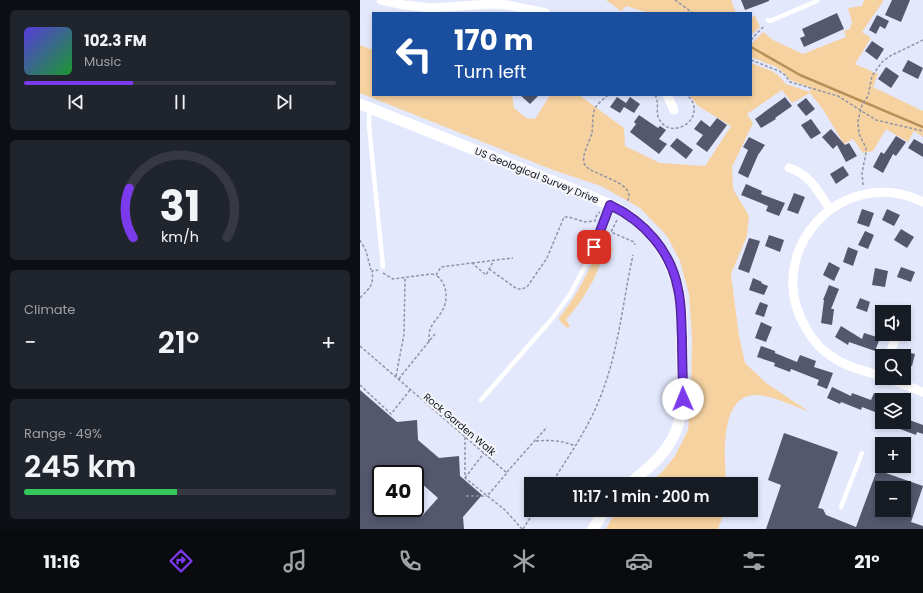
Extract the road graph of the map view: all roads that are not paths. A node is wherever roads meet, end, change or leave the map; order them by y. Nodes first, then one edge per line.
1 (381, 0) edge
2 (817, 0) edge
3 (414, 3) edge
4 (516, 10) edge
5 (536, 12) edge
6 (768, 20) road end
7 (667, 96) edge
8 (360, 104) edge
9 (372, 109) junction
10 (674, 110) dead end
11 (789, 168) dead end
12 (923, 202) edge
13 (830, 209) junction
14 (607, 210) junction
15 (383, 267) dead end
16 (875, 374) edge
17 (905, 385) edge
18 (923, 392) edge
19 (481, 400) dead end
20 (862, 453) dead end
21 (637, 477) edge
22 (841, 508) dead end
23 (601, 517) edge
24 (593, 529) edge

1 - 3 street
2 - 6 lane
3 - 4 street
4 - 5 street
7 - 10 street
8 - 9 street, US Geological Survey Drive
9 - 14 street, US Geological Survey Drive
9 - 15 lane
11 - 13 street
12 - 13 street
13 - 16 street
14 - 19 lane
14 - 21 street, US Geological Survey Drive
17 - 18 street
20 - 22 lane
23 - 24 street

